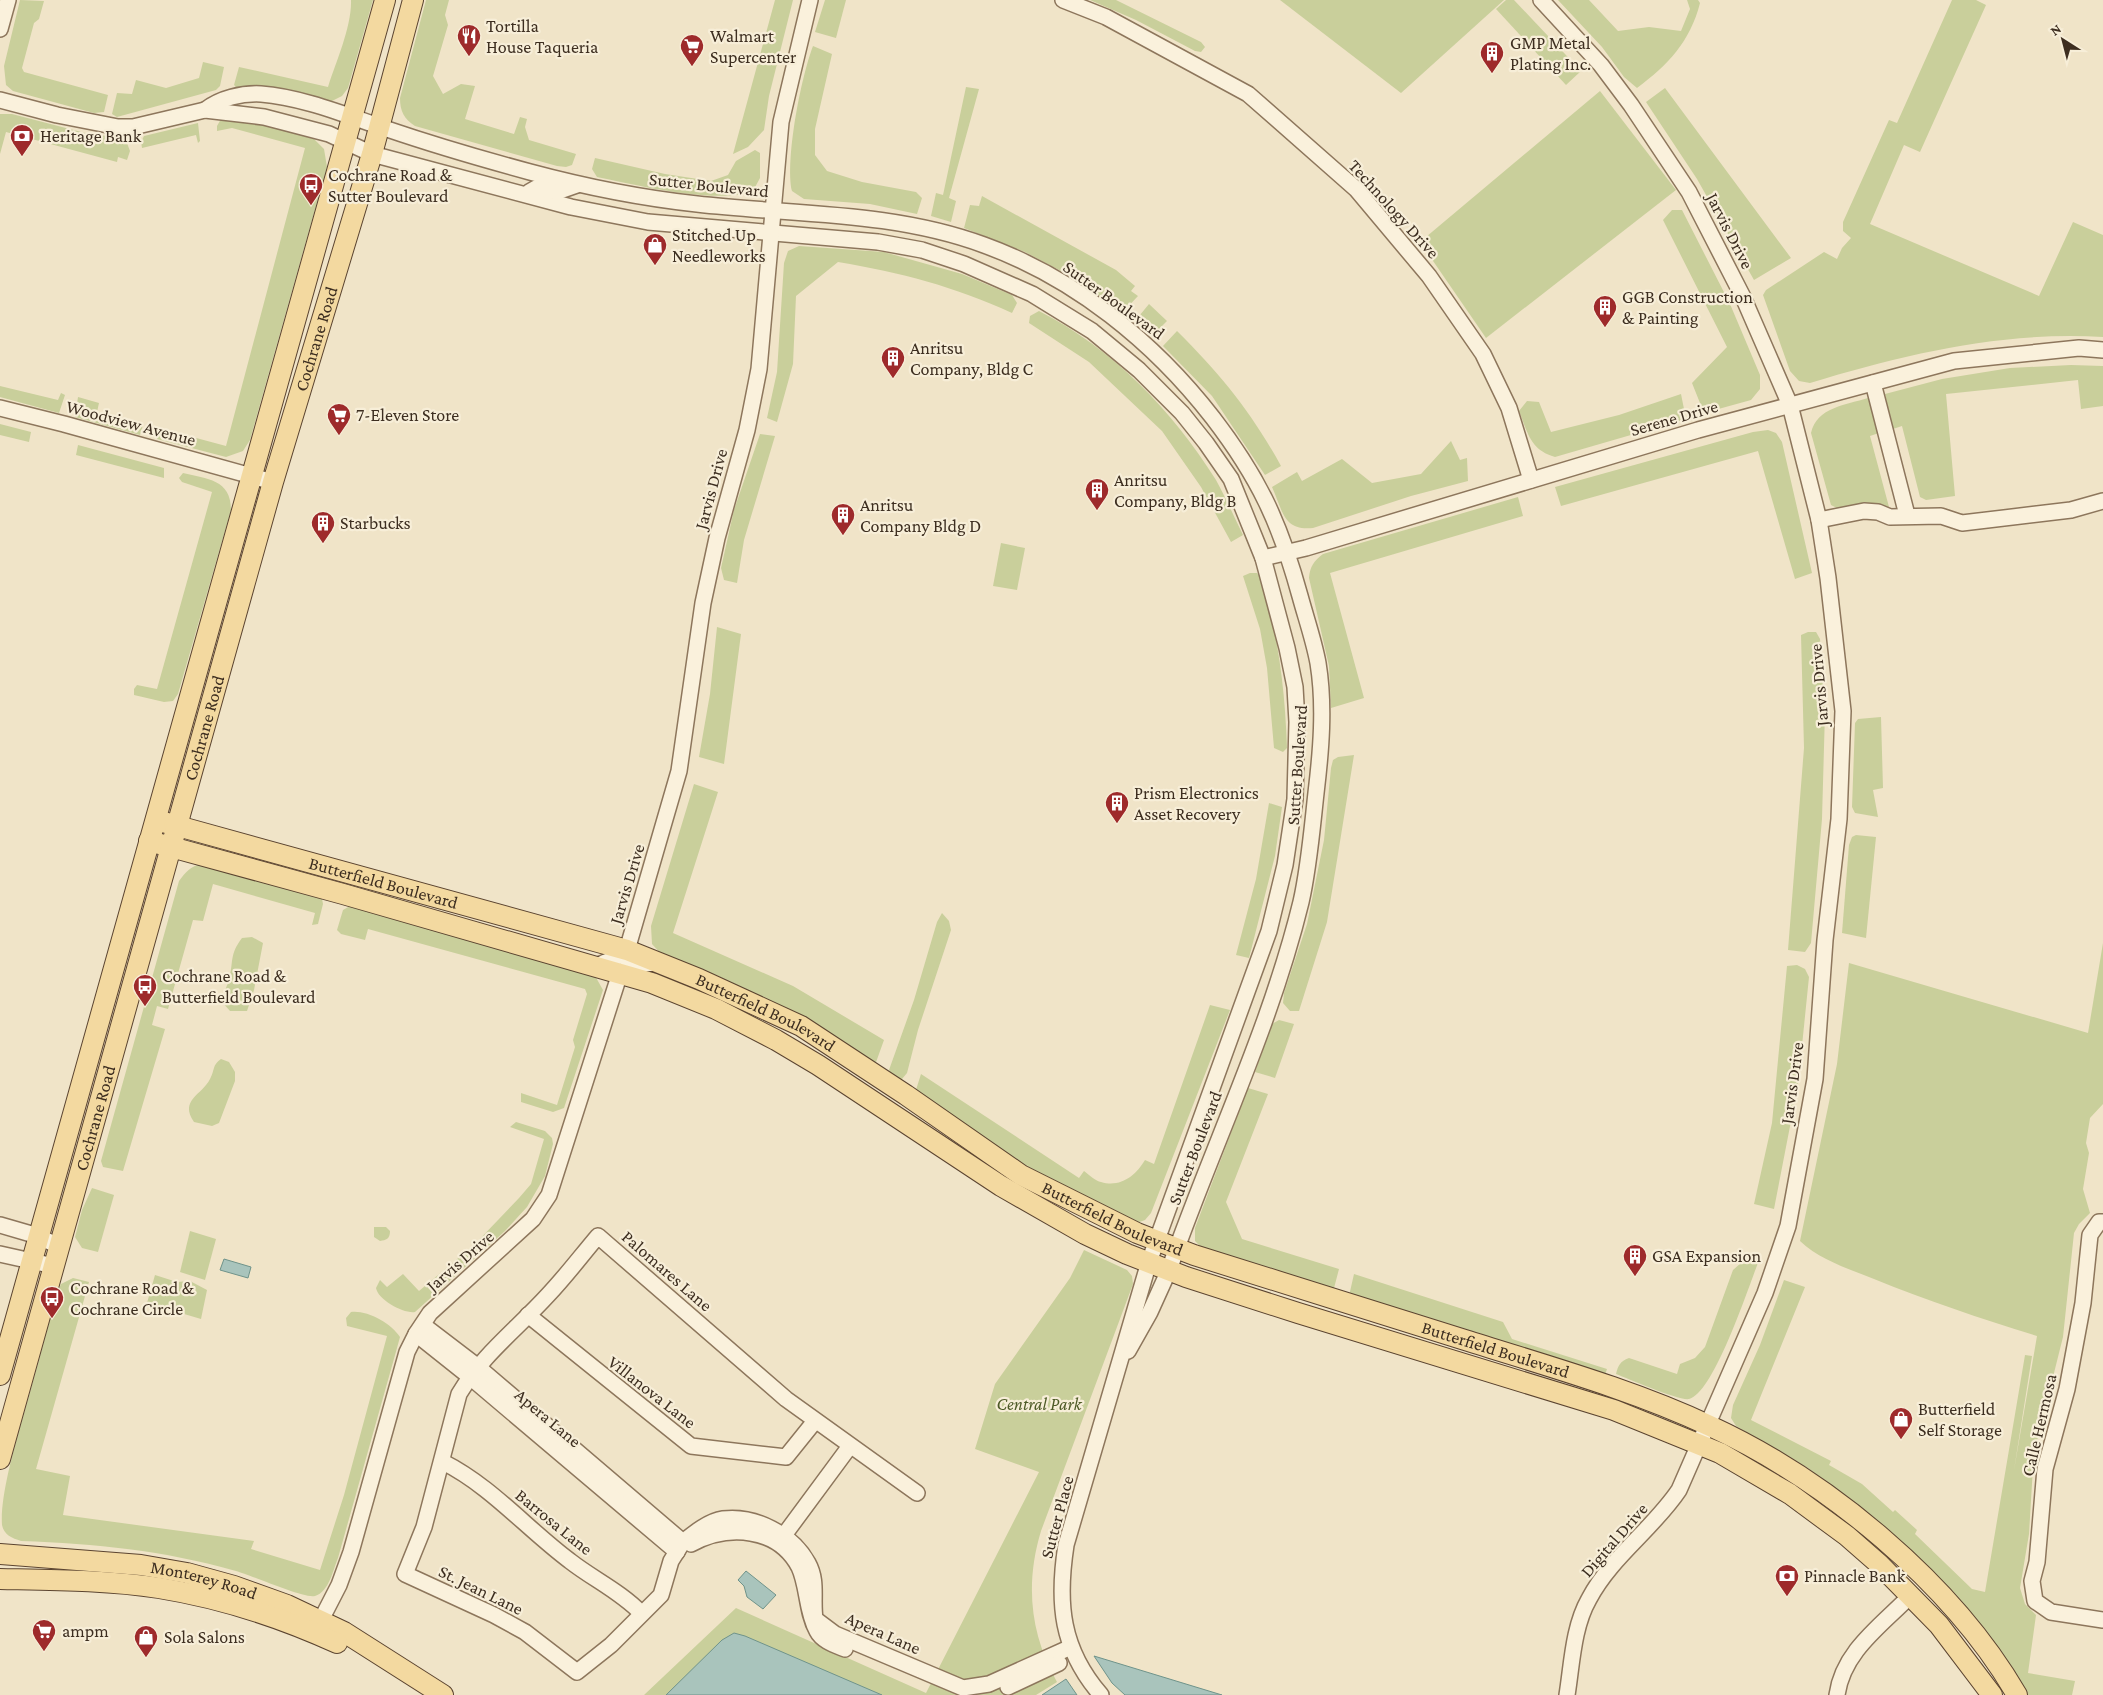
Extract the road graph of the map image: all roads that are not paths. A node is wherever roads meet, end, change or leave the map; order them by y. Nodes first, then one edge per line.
1 (8, 0) edge
2 (385, 0) edge
3 (413, 0) edge
4 (810, 0) edge
5 (1063, 0) edge
6 (1541, 0) edge
7 (0, 28) edge
8 (0, 100) edge
9 (205, 110) junction
10 (351, 117) junction
11 (379, 126) junction
12 (345, 142) junction
13 (372, 154) junction
14 (577, 185) junction
15 (621, 194) junction
16 (523, 195) junction
17 (571, 207) junction
18 (772, 210) junction
19 (770, 234) junction
20 (2103, 350) edge
21 (1873, 383) junction
22 (1790, 405) junction
23 (0, 408) edge
24 (252, 475) junction
25 (1531, 480) junction
26 (273, 482) junction
27 (2103, 501) edge
28 (1907, 515) junction
29 (1819, 520) junction
30 (1288, 552) junction
31 (1263, 558) junction
32 (156, 820) junction
33 (178, 826) junction
34 (149, 841) junction
35 (171, 846) junction
36 (627, 950) junction
37 (657, 963) junction
38 (598, 966) junction
39 (620, 972) junction
40 (2103, 1222) edge
41 (0, 1225) edge
42 (38, 1236) junction
43 (1157, 1241) junction
44 (1176, 1249) junction
45 (0, 1254) edge
46 (57, 1257) junction
47 (1149, 1262) junction
48 (30, 1263) junction
49 (1169, 1270) junction
50 (528, 1315) junction
51 (419, 1330) junction
52 (474, 1372) junction
53 (1117, 1372) junction
54 (0, 1375) edge
55 (815, 1421) junction
56 (1709, 1425) junction
57 (1700, 1445) junction
58 (850, 1446) junction
59 (0, 1459) edge
60 (443, 1462) junction
61 (917, 1493) dead end
62 (781, 1539) junction
63 (680, 1547) junction
64 (0, 1554) edge
65 (0, 1579) edge
66 (1911, 1595) junction
67 (641, 1613) junction
68 (320, 1620) junction
69 (2103, 1620) edge
70 (1072, 1651) junction
71 (390, 1662) junction
72 (443, 1695) edge
73 (953, 1695) edge
74 (970, 1695) edge
75 (1101, 1695) edge
76 (1567, 1695) edge
77 (1837, 1695) edge
78 (1992, 1695) edge
79 (2017, 1695) edge

1 - 7 street
2 - 10 main road, Cochrane Road
3 - 11 main road, Cochrane Road
4 - 18 street, Jarvis Drive
5 - 25 street, Technology Drive
6 - 22 street, Jarvis Drive
8 - 9 street, Sutter Boulevard
9 - 10 street, Sutter Boulevard
9 - 12 street, Sutter Boulevard
10 - 11 street, Sutter Boulevard
10 - 12 main road, Cochrane Road
11 - 13 main road, Cochrane Road
11 - 14 street, Sutter Boulevard
12 - 13 street, Sutter Boulevard
12 - 24 main road, Cochrane Road
13 - 16 street, Sutter Boulevard
13 - 26 main road, Cochrane Road
14 - 15 street, Sutter Boulevard
14 - 16 street
15 - 17 street
15 - 18 street, Sutter Boulevard
16 - 17 street, Sutter Boulevard
17 - 19 street, Sutter Boulevard
18 - 19 street, Jarvis Drive
18 - 30 street, Sutter Boulevard
19 - 31 street, Sutter Boulevard
19 - 36 street, Jarvis Drive
20 - 21 street, Serene Drive
21 - 22 street, Serene Drive
21 - 28 street
22 - 25 street, Serene Drive
22 - 29 street, Jarvis Drive
23 - 24 street, Woodview Avenue
24 - 26 street, Woodview Avenue
24 - 32 main road, Cochrane Road
25 - 30 street, Serene Drive
26 - 33 main road, Cochrane Road
27 - 28 street
28 - 29 street
29 - 56 street, Jarvis Drive
30 - 31 street, Serene Drive
30 - 44 street, Sutter Boulevard
31 - 43 street, Sutter Boulevard
32 - 33 main road, Butterfield Boulevard
32 - 34 main road, Cochrane Road
33 - 35 main road, Cochrane Road
33 - 36 main road, Butterfield Boulevard
34 - 35 main road, Butterfield Boulevard
34 - 42 main road, Cochrane Road
35 - 38 main road, Butterfield Boulevard
35 - 46 main road, Cochrane Road
36 - 37 main road, Butterfield Boulevard
36 - 38 street, Jarvis Drive
37 - 39 street
37 - 43 main road, Butterfield Boulevard
38 - 39 main road, Butterfield Boulevard
39 - 47 main road, Butterfield Boulevard
39 - 51 street, Jarvis Drive
40 - 69 street, Calle Hermosa
41 - 42 street
42 - 46 street
42 - 48 main road, Cochrane Road
43 - 44 main road, Butterfield Boulevard
43 - 47 street, Sutter Place
44 - 49 street, Sutter Place
44 - 56 main road, Butterfield Boulevard
45 - 48 street
46 - 48 street
46 - 59 main road, Cochrane Road
47 - 49 main road, Butterfield Boulevard
47 - 53 street, Sutter Place
48 - 54 main road, Cochrane Road
49 - 53 street, Sutter Place
49 - 57 main road, Butterfield Boulevard
50 - 52 street, Palomares Lane
50 - 55 street, Villanova Lane
50 - 55 street, Palomares Lane
51 - 52 street, Apera Lane
51 - 68 street, Jarvis Drive
52 - 60 street, St. Jean Lane
52 - 63 street, Apera Lane
53 - 70 street, Sutter Place
55 - 58 street, Palomares Lane
56 - 57 street, Jarvis Drive
56 - 79 main road, Butterfield Boulevard
57 - 66 main road, Butterfield Boulevard
57 - 76 street, Digital Drive
58 - 61 street, Palomares Lane
58 - 62 street
60 - 67 street, Barrosa Lane
60 - 67 street, St. Jean Lane
62 - 63 street, Apera Lane
62 - 70 street, Apera Lane
62 - 73 street, Apera Lane
63 - 67 street, St. Jean Lane
64 - 68 main road, Monterey Road
65 - 71 main road, Monterey Road
66 - 77 street
66 - 78 main road, Butterfield Boulevard
68 - 71 main road, Monterey Road
70 - 74 street
70 - 75 street, Sutter Place
71 - 72 main road, Monterey Road

